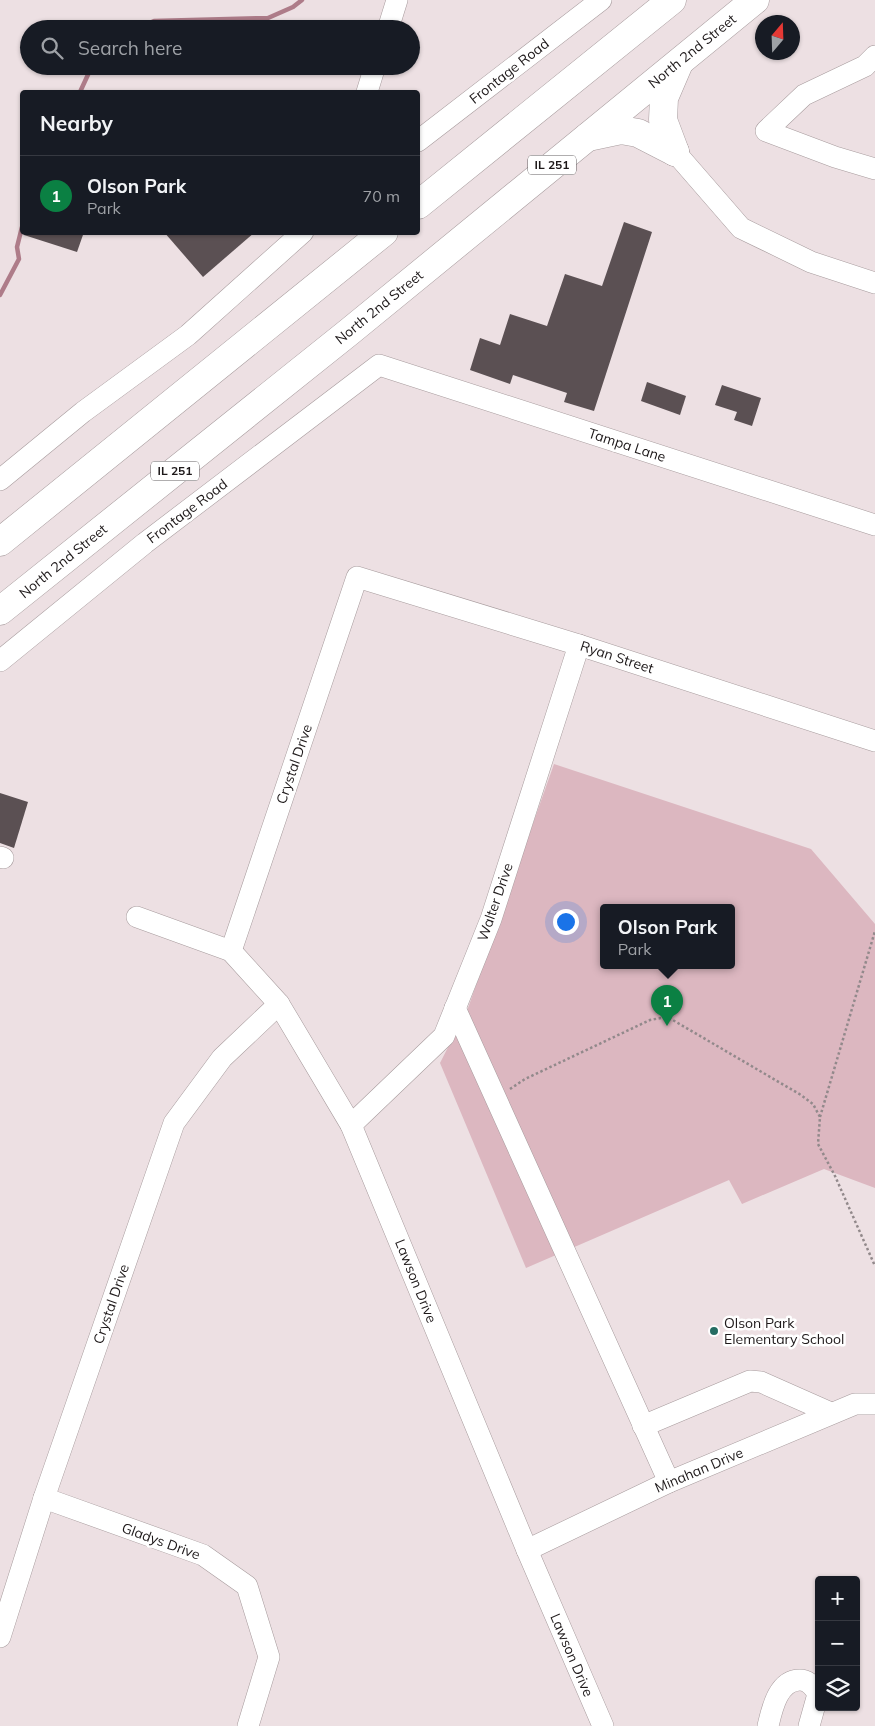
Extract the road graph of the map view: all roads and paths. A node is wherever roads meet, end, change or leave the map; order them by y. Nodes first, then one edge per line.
1 (397, 0) edge
2 (601, 0) edge
3 (672, 0) edge
4 (755, 0) edge
5 (391, 20) edge
6 (875, 56) edge
7 (681, 60) junction
8 (372, 75) edge
9 (367, 90) edge
10 (587, 137) junction
11 (420, 139) edge
12 (675, 152) junction
13 (875, 169) edge
14 (420, 203) edge
15 (300, 235) edge
16 (380, 235) edge
17 (875, 283) edge
18 (379, 365) joint
19 (0, 480) edge
20 (875, 525) edge
21 (0, 542) edge
22 (357, 577) joint
23 (0, 611) edge
24 (579, 645) junction
25 (0, 661) edge
26 (875, 741) edge
27 (137, 917) dead end
28 (875, 931) edge
29 (231, 951) junction
30 (279, 1004) junction
31 (455, 1008) junction
32 (496, 1102) junction
33 (820, 1116) junction
34 (351, 1125) junction
35 (875, 1266) edge
36 (875, 1404) edge
37 (831, 1413) junction
38 (643, 1426) junction
39 (668, 1482) junction
40 (44, 1498) junction
41 (527, 1550) junction
42 (0, 1637) edge
43 (248, 1726) edge
44 (603, 1726) edge
45 (768, 1726) edge
46 (809, 1726) edge

1 - 5 street
2 - 11 street, Frontage Road
3 - 14 main road
4 - 7 main road, North 2nd Street / IL 251
6 - 13 street
7 - 10 main road, North 2nd Street / IL 251
7 - 12 main road
8 - 9 street
10 - 12 main road
10 - 23 main road, North 2nd Street / IL 251
12 - 17 street
15 - 19 street
16 - 21 main road
18 - 20 street, Tampa Lane
18 - 25 street, Frontage Road
22 - 24 street, Ryan Street
22 - 29 street, Crystal Drive
24 - 26 street, Ryan Street
24 - 31 street, Walter Drive
27 - 29 street, Lawson Drive
28 - 33 path
29 - 30 street, Lawson Drive
30 - 34 street, Lawson Drive
30 - 40 street, Crystal Drive
31 - 32 street
31 - 34 street, Walter Drive
32 - 33 path
32 - 38 street
33 - 35 path
34 - 41 street, Lawson Drive
36 - 37 street, Minahan Drive
37 - 38 street
37 - 39 street, Minahan Drive
38 - 39 street
39 - 41 street, Minahan Drive
40 - 42 street, Crystal Drive
40 - 43 street, Gladys Drive
41 - 44 street, Lawson Drive
45 - 46 street

